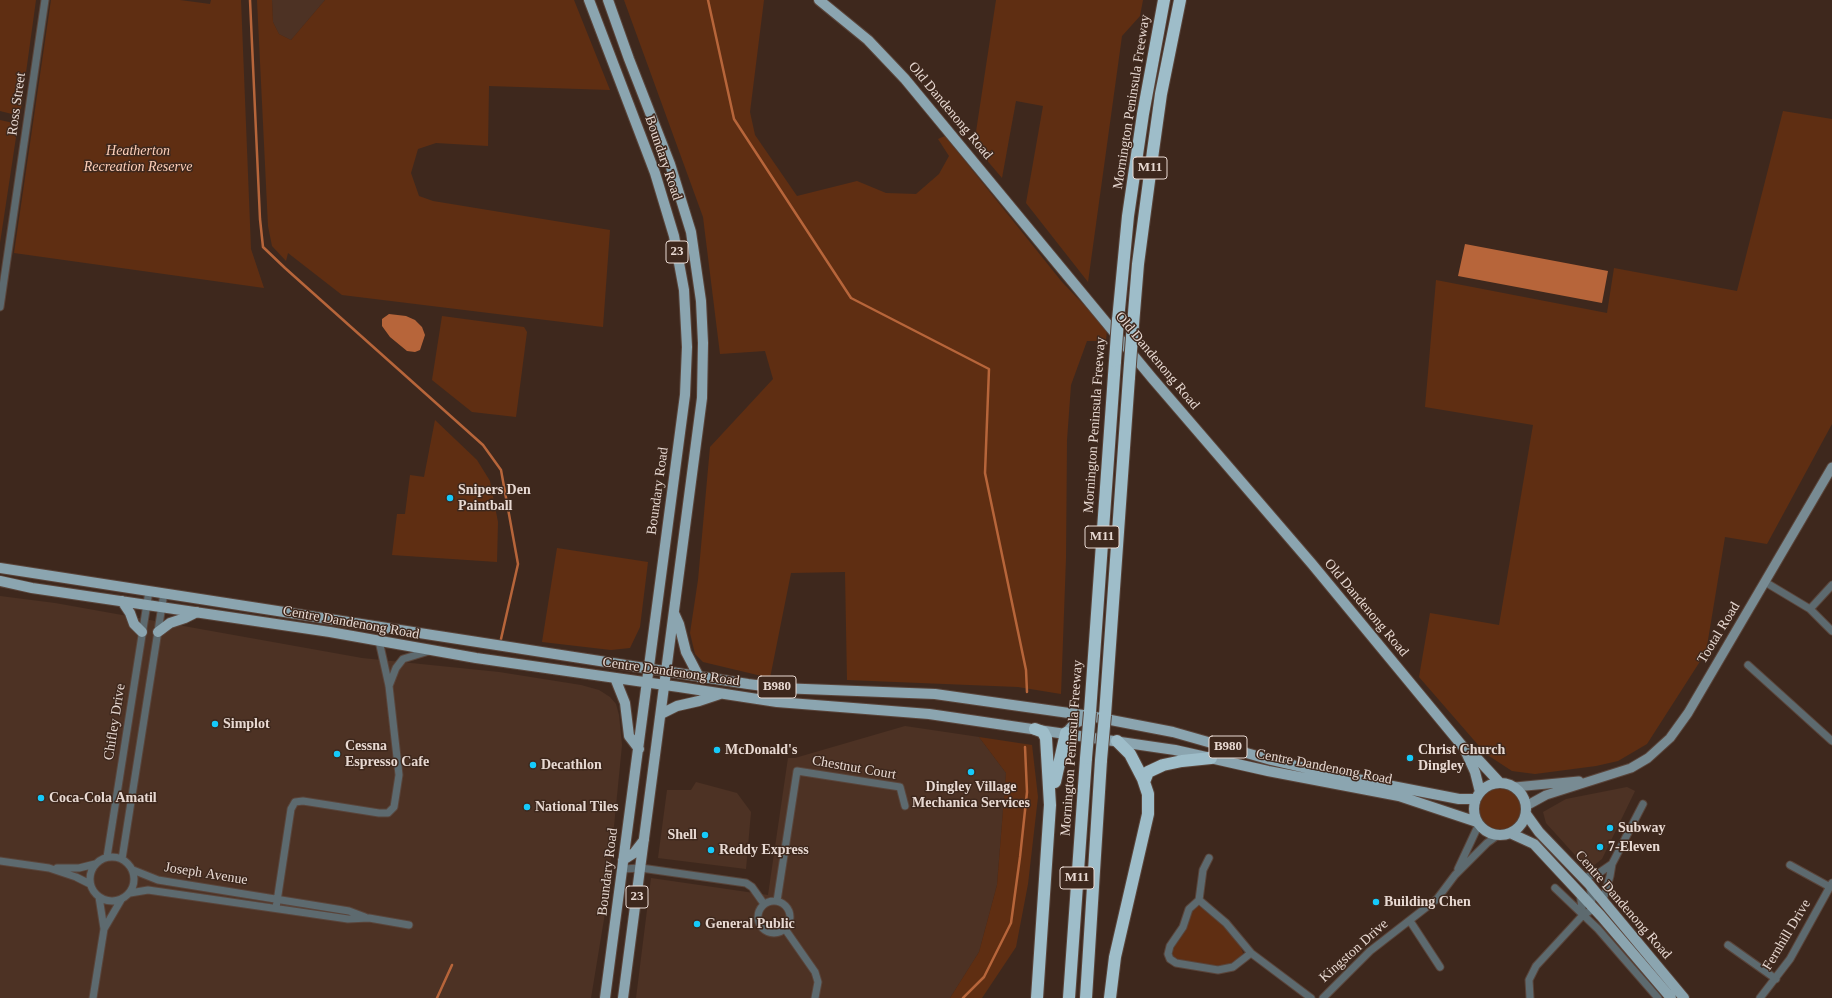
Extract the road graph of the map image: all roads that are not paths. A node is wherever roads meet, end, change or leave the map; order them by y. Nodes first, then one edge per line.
1 (46, 0) edge
2 (589, 0) edge
3 (608, 0) edge
4 (819, 0) edge
5 (1164, 0) edge
6 (1180, 0) edge
7 (0, 307) edge
8 (1832, 468) edge
9 (0, 568) edge
10 (0, 581) edge
11 (1766, 582) junction
12 (1832, 585) edge
13 (149, 591) junction
14 (164, 593) junction
15 (122, 601) junction
16 (146, 605) junction
17 (162, 607) junction
18 (1810, 609) junction
19 (197, 612) junction
20 (674, 614) junction
21 (1832, 631) edge
22 (142, 632) junction
23 (158, 632) junction
24 (379, 641) junction
25 (429, 650) junction
26 (1748, 664) dead end
27 (649, 669) junction
28 (667, 671) junction
29 (697, 676) junction
30 (615, 678) junction
31 (647, 683) junction
32 (665, 685) junction
33 (389, 686) junction
34 (694, 689) junction
35 (720, 693) junction
36 (661, 714) junction
37 (1090, 715) junction
38 (1034, 729) junction
39 (1066, 733) junction
40 (1117, 741) junction
41 (1832, 741) edge
42 (1464, 748) junction
43 (639, 749) junction
44 (1212, 758) junction
45 (1598, 779) junction
46 (1144, 782) junction
47 (1500, 783) junction
48 (1515, 787) junction
49 (1478, 795) junction
50 (1644, 804) dead end
51 (1050, 805) junction
52 (905, 806) dead end
53 (1526, 810) junction
54 (1478, 823) junction
55 (1510, 833) junction
56 (1498, 835) junction
57 (645, 838) junction
58 (107, 857) junction
59 (1209, 858) dead end
60 (122, 859) junction
61 (0, 861) edge
62 (95, 864) junction
63 (623, 864) junction
64 (1612, 864) junction
65 (1790, 865) dead end
66 (49, 868) junction
67 (641, 868) junction
68 (133, 870) junction
69 (1455, 875) junction
70 (1586, 881) junction
71 (90, 884) junction
72 (1831, 885) edge
73 (1555, 888) dead end
74 (130, 893) junction
75 (1580, 893) junction
76 (99, 897) junction
77 (277, 898) junction
78 (121, 900) junction
79 (1199, 900) junction
80 (1603, 900) junction
81 (777, 901) junction
82 (764, 904) junction
83 (1592, 906) junction
84 (276, 908) junction
85 (1583, 915) junction
86 (369, 918) junction
87 (1410, 921) junction
88 (409, 924) dead end
89 (104, 929) junction
90 (785, 929) junction
91 (1728, 945) dead end
92 (1251, 953) junction
93 (1440, 967) dead end
94 (1776, 979) junction
95 (93, 998) edge
96 (605, 998) edge
97 (623, 998) edge
98 (815, 998) edge
99 (1037, 998) edge
100 (1069, 998) edge
101 (1086, 998) edge
102 (1110, 998) edge
103 (1311, 998) edge
104 (1323, 998) edge
105 (1530, 998) edge
106 (1658, 998) edge
107 (1671, 998) edge
108 (1684, 998) edge
109 (1760, 998) edge

1 - 7 street, Ross Street
2 - 27 main road, Boundary Road / 23
3 - 20 main road, Boundary Road / 23
4 - 42 main road, Old Dandenong Road
5 - 37 highway, Mornington Peninsula Freeway / M11, bridge
6 - 101 highway, Mornington Peninsula Freeway / M11, bridge
8 - 11 main road, Tootal Road
9 - 13 main road, Centre Dandenong Road
10 - 15 main road, Centre Dandenong Road
11 - 18 street
11 - 45 main road, Tootal Road
12 - 18 street
13 - 14 main road, Centre Dandenong Road
13 - 16 street, Chifley Drive
14 - 17 street, Chifley Drive
14 - 27 main road, Centre Dandenong Road
15 - 16 main road, Centre Dandenong Road
15 - 22 main road
16 - 17 main road, Centre Dandenong Road
16 - 22 street, Chifley Drive
17 - 19 main road, Centre Dandenong Road
17 - 23 street, Chifley Drive
18 - 21 street
19 - 23 main road
19 - 24 main road, Centre Dandenong Road
20 - 28 main road, Boundary Road / 23
20 - 29 main road
22 - 58 street, Chifley Drive
23 - 60 street, Chifley Drive
24 - 25 main road, Centre Dandenong Road
24 - 33 street
25 - 30 main road, Centre Dandenong Road
25 - 33 street
26 - 41 street
27 - 28 main road, Centre Dandenong Road / B980
27 - 31 main road, Boundary Road / 23
28 - 29 main road, Centre Dandenong Road / B980
28 - 32 main road, Boundary Road / 23
29 - 34 main road
29 - 37 main road, Centre Dandenong Road / B980
30 - 31 main road, Centre Dandenong Road
30 - 43 main road
31 - 32 main road, Centre Dandenong Road / B980
31 - 43 main road, Boundary Road / 23
32 - 34 main road, Centre Dandenong Road / B980
32 - 36 main road, Boundary Road / 23
33 - 77 street
34 - 35 main road, Centre Dandenong Road / B980
35 - 36 main road
35 - 38 main road, Centre Dandenong Road / B980
36 - 57 main road, Boundary Road / 23
37 - 39 main road
37 - 40 main road
37 - 49 main road, Centre Dandenong Road / B980
37 - 100 highway, Mornington Peninsula Freeway / M11, bridge
38 - 39 main road, Centre Dandenong Road / B980
38 - 51 highway
39 - 40 main road, Centre Dandenong Road / B980
39 - 51 highway
40 - 44 main road, Centre Dandenong Road / B980
40 - 46 highway
42 - 47 main road, Old Dandenong Road
42 - 49 main road, Old Dandenong Road
43 - 63 main road, Boundary Road / 23
44 - 46 highway
44 - 54 main road, Centre Dandenong Road / B980
45 - 48 main road, Tootal Road
45 - 53 main road, Tootal Road
46 - 102 highway
47 - 48 main road
47 - 49 main road, B980
48 - 53 main road
49 - 54 main road
50 - 64 street
51 - 99 highway
52 - 81 street, Chestnut Court
53 - 55 main road
53 - 70 main road, Centre Dandenong Road
54 - 56 main road, B980
54 - 69 street, Kingston Drive
55 - 56 main road
55 - 75 main road, Centre Dandenong Road
56 - 69 street, Kingston Drive
57 - 63 main road
57 - 67 main road, Boundary Road / 23
58 - 60 street
58 - 62 street
59 - 79 street
60 - 68 street
61 - 66 street
62 - 66 street
62 - 71 street
63 - 67 street
63 - 96 main road, Boundary Road / 23
64 - 70 street
64 - 80 street
65 - 72 street
66 - 71 street
67 - 82 street
67 - 97 main road, Boundary Road / 23
68 - 74 street
68 - 77 street, Joseph Avenue
69 - 87 street, Kingston Drive
70 - 80 main road, Centre Dandenong Road
70 - 83 street
71 - 76 street
72 - 94 street, Fernhill Drive
73 - 85 street
74 - 78 street
74 - 84 street, Joseph Avenue
75 - 83 main road, Centre Dandenong Road
75 - 85 street
76 - 78 street
76 - 89 street
77 - 84 street
77 - 86 street, Joseph Avenue
78 - 89 street
79 - 92 street
79 - 92 street
80 - 108 main road, Centre Dandenong Road
81 - 82 street
81 - 90 street
82 - 90 street
83 - 85 street
83 - 107 main road, Centre Dandenong Road
84 - 86 street, Joseph Avenue
85 - 105 street
85 - 106 street
86 - 88 street, Joseph Avenue
87 - 93 street
87 - 104 street, Kingston Drive
89 - 95 street
90 - 98 street
91 - 94 street
92 - 103 street
94 - 109 street, Fernhill Drive

